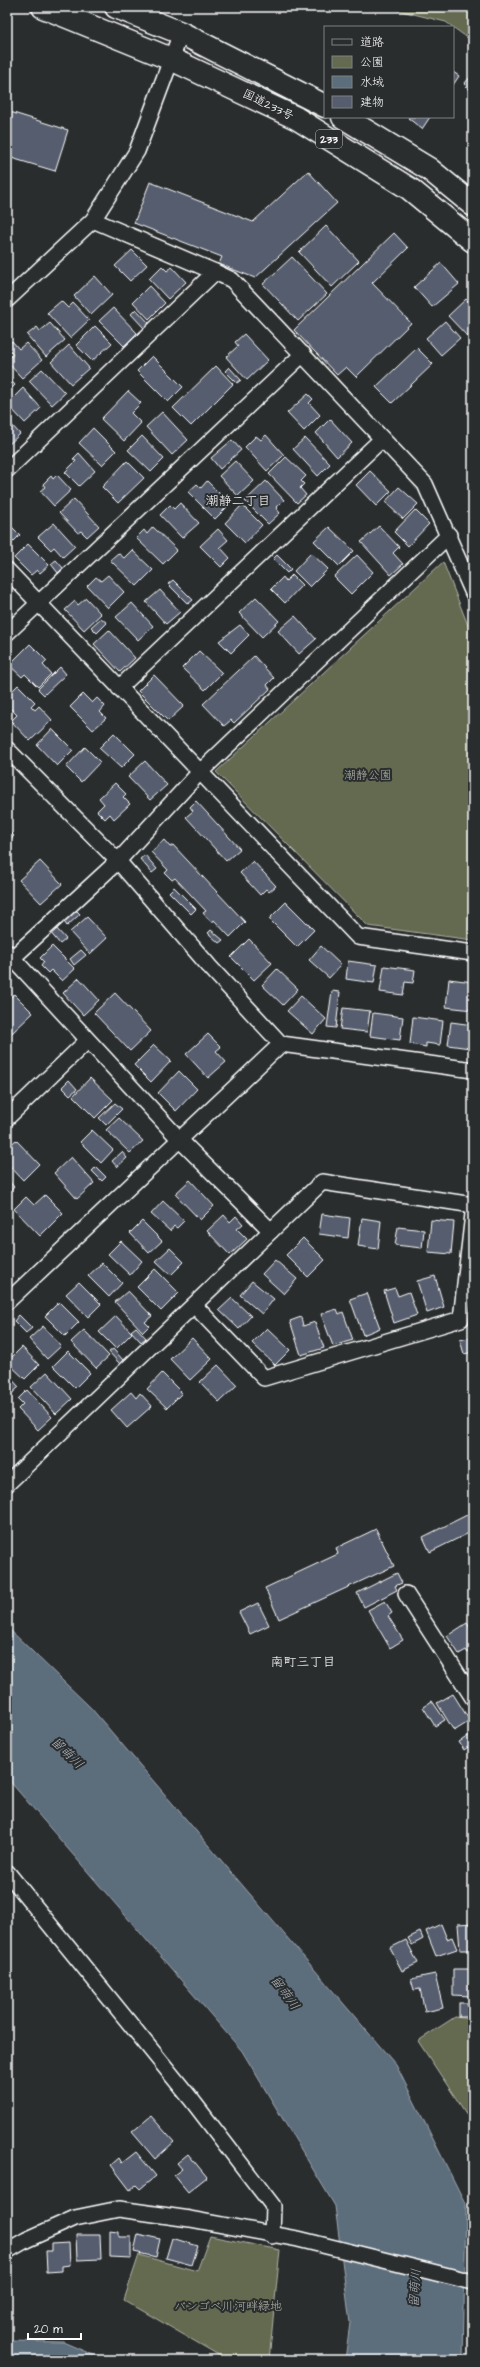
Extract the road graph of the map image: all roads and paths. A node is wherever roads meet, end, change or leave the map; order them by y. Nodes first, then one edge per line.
1 (43, 7) edge
2 (116, 7) edge
3 (181, 33) junction
4 (171, 58) junction
5 (324, 105) edge
6 (346, 118) edge
7 (473, 205) edge
8 (93, 220) junction
9 (473, 241) edge
10 (215, 272) junction
11 (7, 300) edge
12 (303, 354) junction
13 (382, 439) junction
14 (7, 470) edge
15 (449, 535) junction
16 (7, 570) edge
17 (473, 593) edge
18 (38, 604) junction
19 (7, 633) edge
20 (119, 688) junction
21 (7, 749) edge
22 (199, 773) junction
23 (118, 861) junction
24 (473, 954) edge
25 (9, 958) edge
26 (87, 1041) junction
27 (281, 1044) junction
28 (473, 1070) edge
29 (7, 1118) edge
30 (181, 1141) junction
31 (473, 1205) edge
32 (473, 1214) edge
33 (271, 1231) junction
34 (7, 1302) edge
35 (194, 1305) junction
36 (7, 1484) edge
37 (406, 1594) dead end
38 (473, 1698) edge
39 (7, 1872) edge
40 (272, 2236) junction
41 (7, 2251) edge
42 (473, 2282) edge

1 - 4 highway, 国道233号 / 233
2 - 3 highway
3 - 4 street
3 - 5 highway
4 - 8 street
4 - 9 highway, 国道233号 / 233
6 - 7 highway, 233
8 - 10 street
8 - 11 street
10 - 12 street
10 - 14 street
12 - 13 street
12 - 18 street
13 - 15 street
13 - 20 street
15 - 17 street
15 - 22 street
16 - 18 street
18 - 19 street
18 - 20 street
20 - 22 street
21 - 23 street
22 - 23 street
22 - 24 street
23 - 25 street
23 - 27 street
25 - 26 street
26 - 29 street
26 - 30 street
27 - 28 street
27 - 30 street
30 - 33 street
30 - 34 street
31 - 33 street
32 - 35 street
33 - 35 street
35 - 36 street
37 - 38 street
39 - 40 street
40 - 41 street
40 - 42 street

